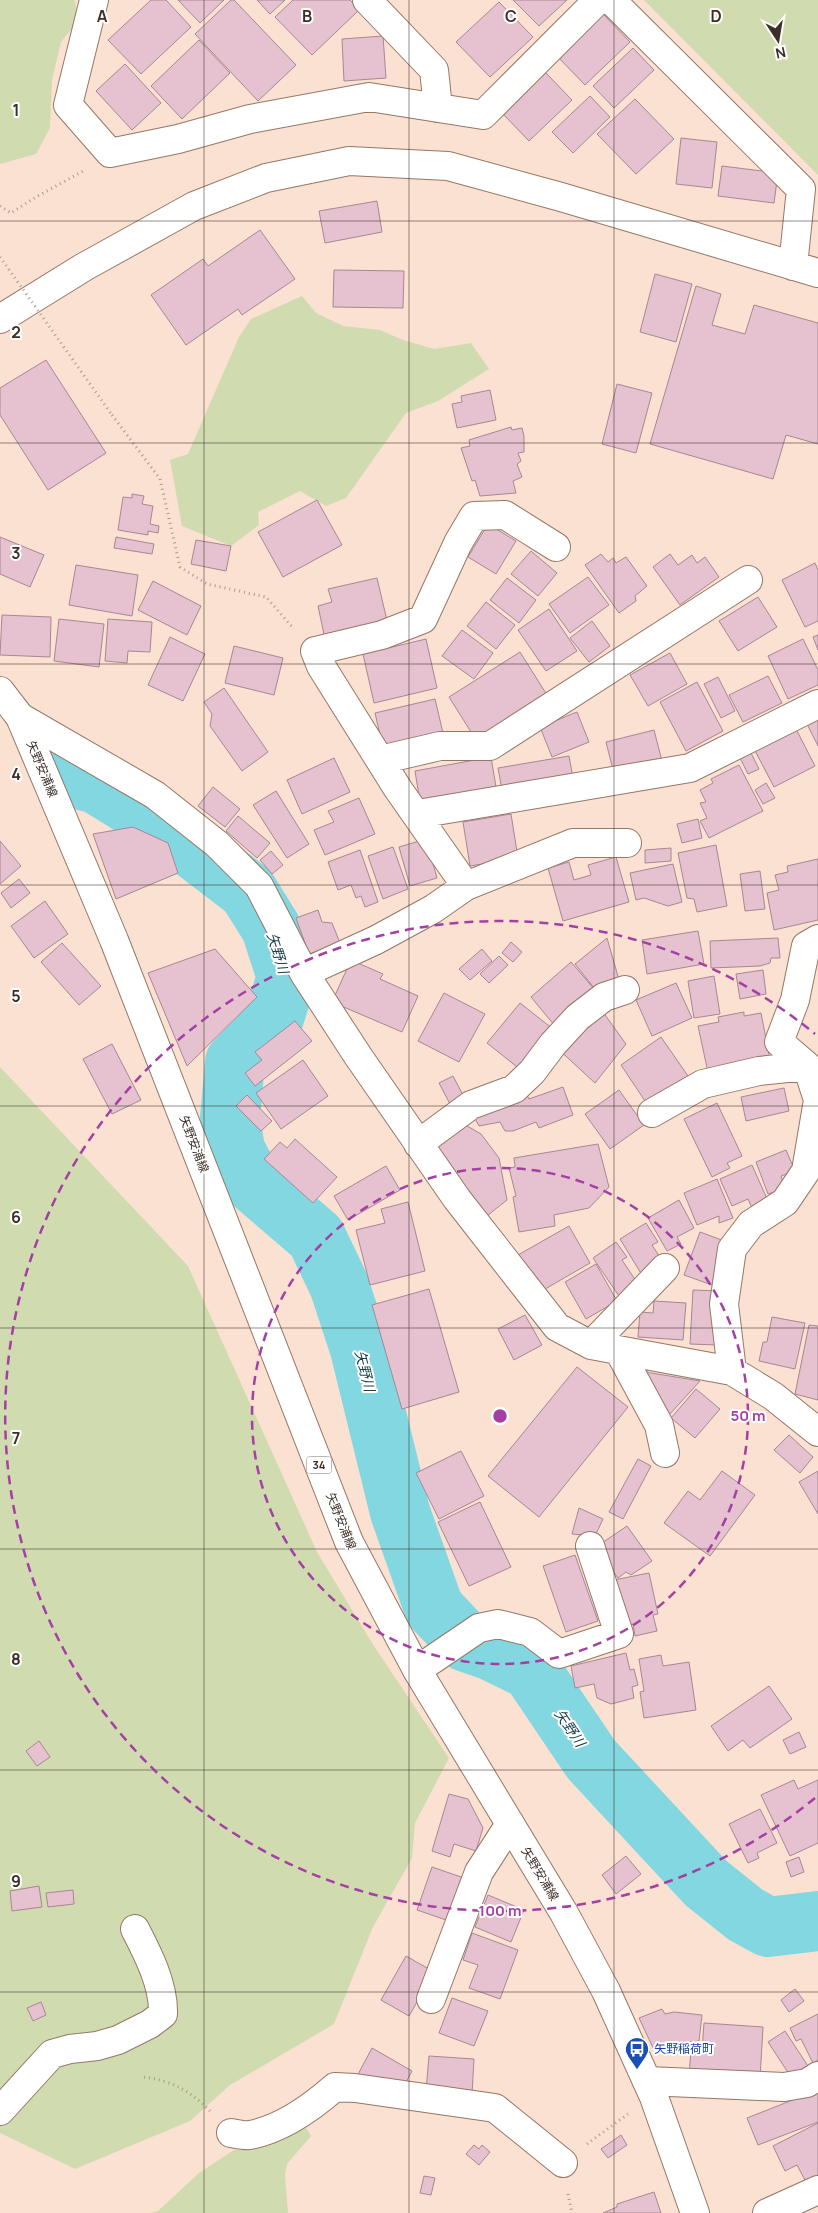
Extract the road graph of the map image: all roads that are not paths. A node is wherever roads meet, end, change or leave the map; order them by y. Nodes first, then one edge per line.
1 (94, 0) edge
2 (367, 0) edge
3 (598, 0) edge
4 (611, 0) edge
5 (438, 108) junction
6 (806, 270) edge
7 (0, 319) edge
8 (556, 547) dead end
9 (748, 580) dead end
10 (0, 691) edge
11 (818, 704) edge
12 (20, 717) junction
13 (380, 760) junction
14 (418, 814) junction
15 (627, 843) dead end
16 (466, 886) junction
17 (818, 939) edge
18 (304, 973) junction
19 (625, 990) dead end
20 (807, 1066) junction
21 (652, 1112) dead end
22 (418, 1144) junction
23 (665, 1268) dead end
24 (590, 1345) junction
25 (619, 1351) junction
26 (732, 1371) junction
27 (818, 1432) edge
28 (665, 1453) dead end
29 (590, 1546) dead end
30 (417, 1670) junction
31 (510, 1824) junction
32 (136, 1929) dead end
33 (431, 1999) dead end
34 (818, 2076) edge
35 (650, 2089) junction
36 (0, 2111) edge
37 (231, 2133) road end
38 (563, 2164) road end
39 (818, 2190) edge
40 (695, 2213) edge
41 (767, 2213) edge

1 - 5 street
2 - 5 street
3 - 5 street
4 - 6 street
6 - 7 street
8 - 13 street
9 - 13 street
10 - 12 street, 矢野安浦線 / 34
11 - 14 street
12 - 18 street
12 - 30 street, 矢野安浦線 / 34
13 - 14 street
14 - 16 street
15 - 16 street
16 - 18 street
17 - 20 street
18 - 22 street
19 - 22 street
20 - 21 street
20 - 26 street
22 - 24 street
23 - 24 street
24 - 25 street
25 - 26 street
25 - 28 street
26 - 27 street
29 - 30 street
30 - 31 street, 矢野安浦線 / 34
31 - 33 street
31 - 35 street, 矢野安浦線 / 34
32 - 36 street
34 - 35 street
35 - 40 street, 矢野安浦線 / 34
37 - 38 street
39 - 41 street

